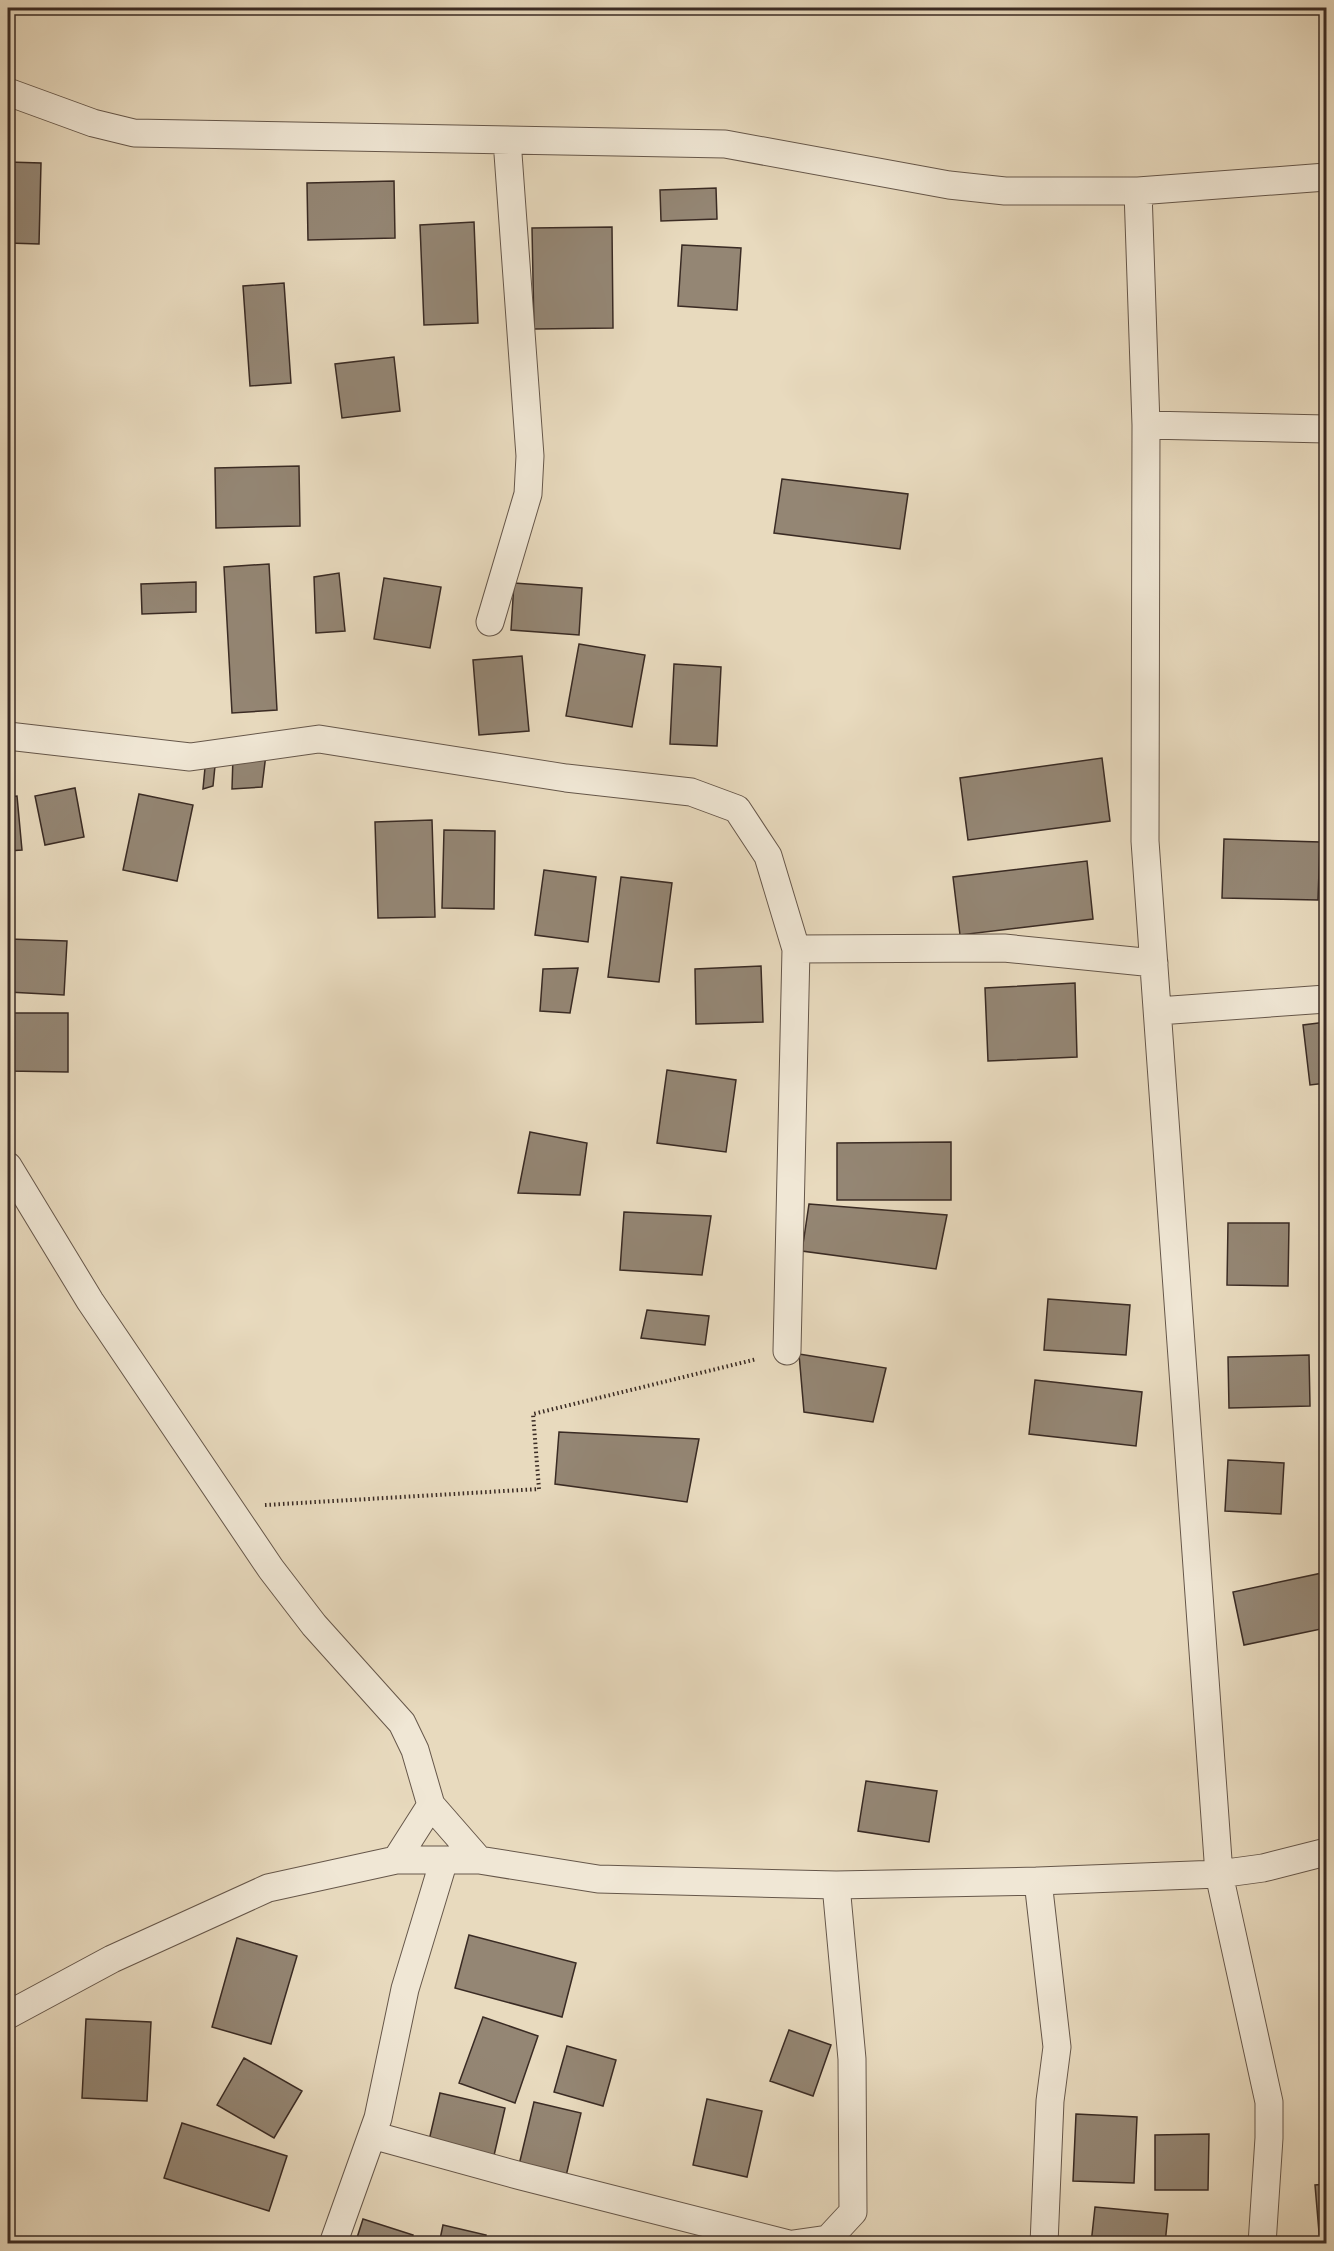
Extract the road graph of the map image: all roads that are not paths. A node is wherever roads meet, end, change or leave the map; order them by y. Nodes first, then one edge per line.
1 (8, 92) edge
2 (507, 140) junction
3 (1326, 177) edge
4 (1138, 191) junction
5 (1146, 425) junction
6 (1326, 429) edge
7 (490, 622) dead end
8 (8, 736) edge
9 (796, 949) junction
10 (1154, 963) junction
11 (1326, 999) edge
12 (1158, 1011) junction
13 (8, 1166) edge
14 (787, 1351) road end
15 (431, 1805) junction
16 (1326, 1852) edge
17 (396, 1860) junction
18 (444, 1860) junction
19 (479, 1860) junction
20 (1219, 1874) junction
21 (1038, 1881) junction
22 (836, 1885) junction
23 (8, 2015) edge
24 (372, 2135) junction
25 (829, 2241) edge
26 (333, 2244) edge
27 (791, 2244) edge
28 (1044, 2244) edge
29 (1262, 2244) edge

1 - 2 street
2 - 4 street
2 - 7 street
3 - 4 street
4 - 5 street
5 - 6 street
5 - 10 street
8 - 9 street
9 - 10 street
9 - 14 street
10 - 12 street
11 - 12 street
12 - 20 street
13 - 15 street
15 - 17 street
15 - 19 street
16 - 20 street
17 - 18 street
17 - 23 street
18 - 19 street
18 - 24 street
19 - 22 street
20 - 21 street
20 - 29 street
21 - 22 street
21 - 28 street
22 - 25 street
24 - 26 street
24 - 27 street
25 - 27 street

